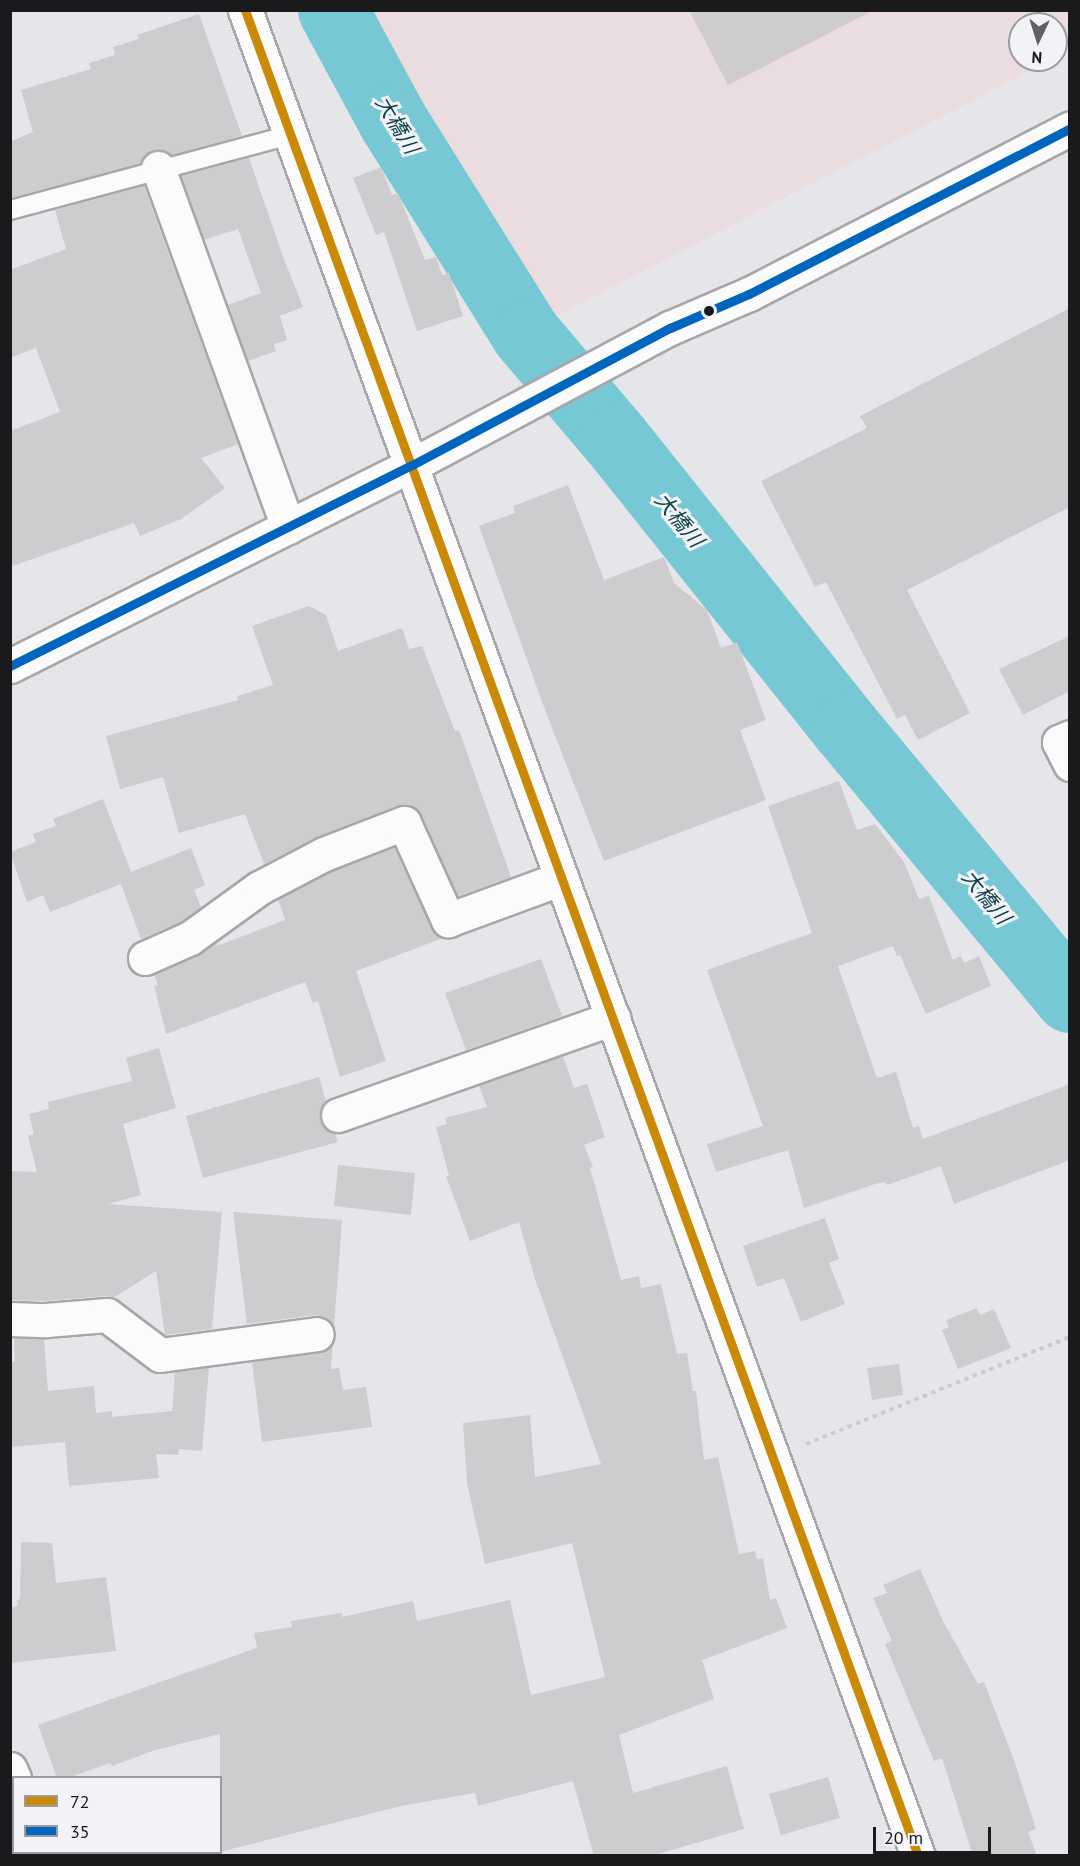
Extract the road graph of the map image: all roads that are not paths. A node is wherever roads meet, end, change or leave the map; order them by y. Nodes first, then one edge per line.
1 (245, 10) edge
2 (1070, 128) edge
3 (290, 135) junction
4 (158, 168) junction
5 (10, 210) edge
6 (412, 465) junction
7 (288, 527) junction
8 (10, 666) edge
9 (1070, 737) edge
10 (1070, 764) edge
11 (562, 878) junction
12 (145, 958) dead end
13 (613, 1018) junction
14 (338, 1115) dead end
15 (10, 1319) edge
16 (317, 1334) dead end
17 (918, 1856) edge

1 - 3 street
2 - 6 street
3 - 4 lane
3 - 6 street
4 - 5 lane
4 - 7 street
6 - 7 street
6 - 11 street
7 - 8 street
9 - 10 street
11 - 12 street
11 - 13 street
13 - 14 street
13 - 17 street
15 - 16 street

